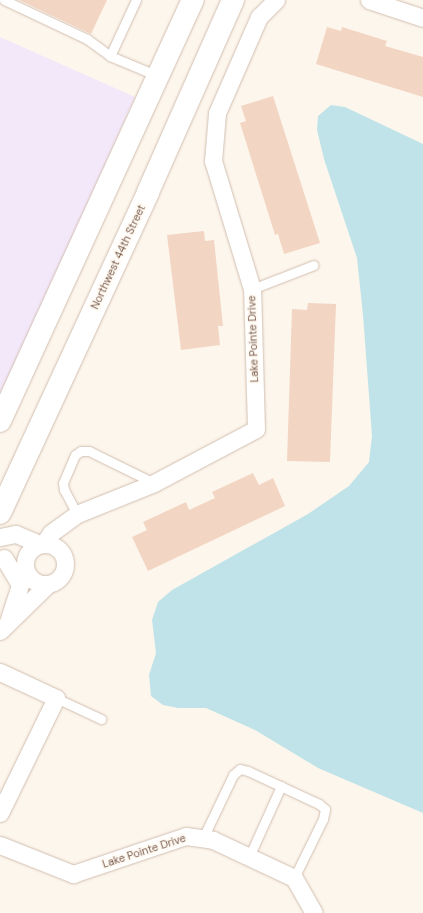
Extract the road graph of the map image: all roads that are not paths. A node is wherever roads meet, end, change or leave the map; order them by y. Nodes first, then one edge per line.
1 (4, 0) edge
2 (136, 0) edge
3 (193, 0) edge
4 (233, 0) edge
5 (276, 0) edge
6 (369, 0) edge
7 (423, 18) edge
8 (110, 56) junction
9 (158, 76) junction
10 (314, 265) dead end
11 (252, 289) junction
12 (0, 421) edge
13 (154, 483) junction
14 (0, 513) edge
15 (77, 514) junction
16 (0, 537) edge
17 (41, 544) junction
18 (62, 551) junction
19 (2, 556) edge
20 (25, 566) junction
21 (20, 585) junction
22 (42, 589) junction
23 (4, 626) edge
24 (0, 672) edge
25 (56, 698) junction
26 (101, 719) dead end
27 (281, 786) junction
28 (0, 813) edge
29 (203, 838) junction
30 (0, 845) edge
31 (249, 857) junction
32 (294, 878) junction
33 (314, 913) edge

1 - 8 lane
2 - 8 lane
3 - 9 street
4 - 14 street, Northwest 44th Street
5 - 11 street, Lake Pointe Drive
6 - 7 street
8 - 9 lane
9 - 12 street
10 - 11 lane
11 - 13 street, Lake Pointe Drive
13 - 15 street, Lake Pointe Drive
13 - 15 lane
15 - 17 street, Lake Pointe Drive
15 - 18 street
16 - 17 street
17 - 18 street
17 - 20 street, Lake Pointe Drive
18 - 22 street
19 - 20 street
19 - 21 street
20 - 22 street
21 - 22 street
21 - 23 street
22 - 23 street
24 - 25 street
25 - 26 lane
25 - 28 street
27 - 29 lane
27 - 31 lane
27 - 32 lane
29 - 30 street, Lake Pointe Drive
29 - 31 street, Lake Pointe Drive
31 - 32 street, Lake Pointe Drive
32 - 33 street

